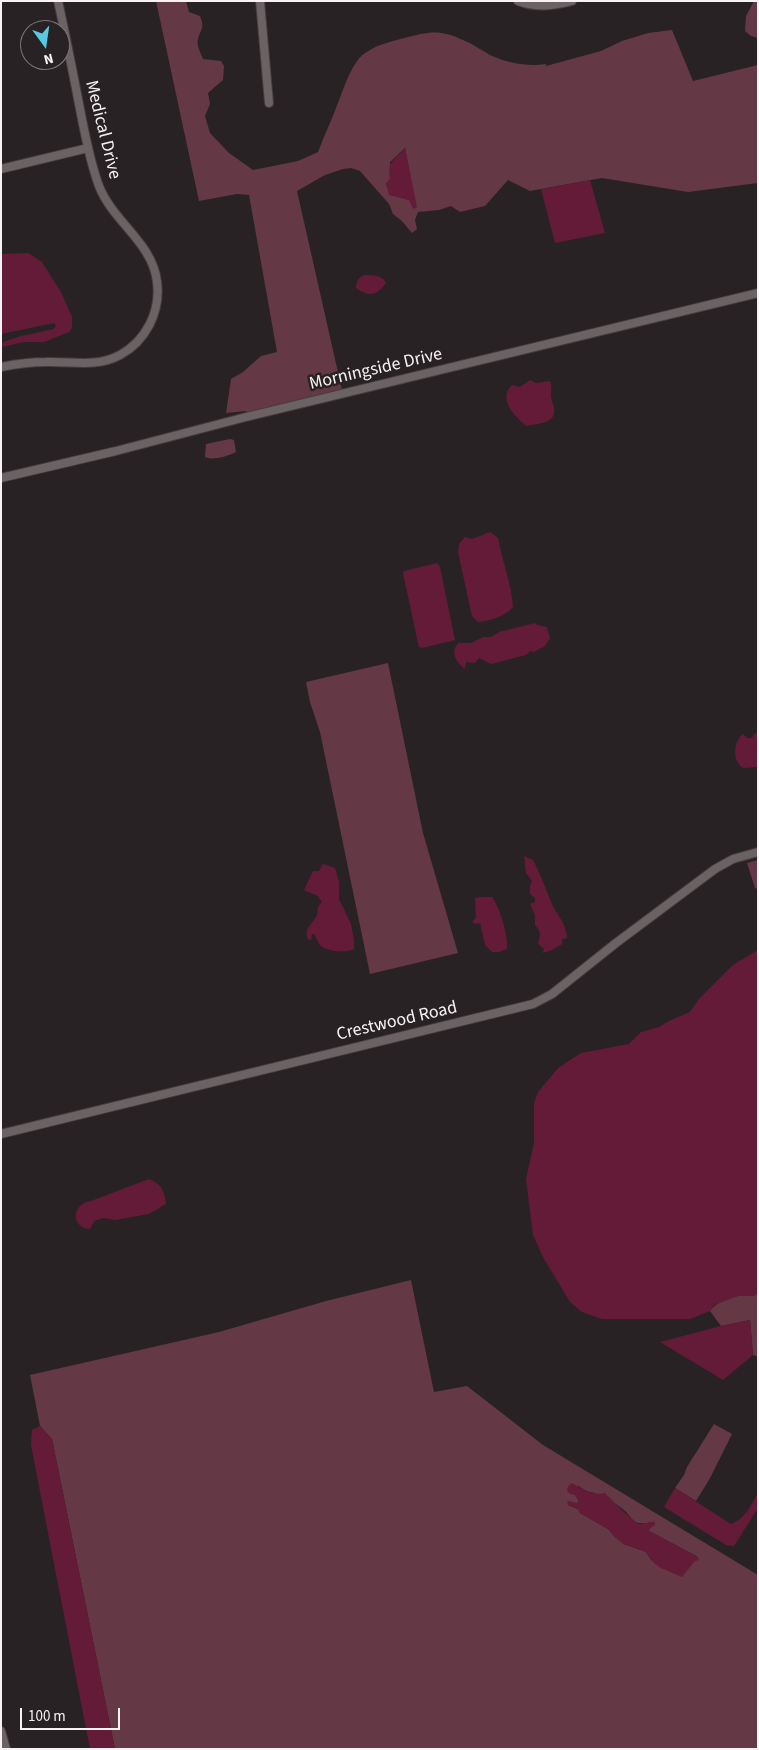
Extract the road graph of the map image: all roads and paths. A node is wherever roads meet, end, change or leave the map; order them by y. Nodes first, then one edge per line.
1 (58, 1) edge
2 (260, 1) edge
3 (518, 1) edge
4 (572, 1) edge
5 (269, 103) dead end
6 (88, 148) junction
7 (1, 169) edge
8 (758, 293) edge
9 (1, 367) edge
10 (1, 478) edge
11 (758, 852) edge
12 (1, 1134) edge
13 (1, 1730) edge
14 (6, 1749) edge

1 - 6 street, Medical Drive
2 - 5 street
3 - 4 street
6 - 7 street
6 - 9 street, Medical Drive
8 - 10 street, Morningside Drive
11 - 12 street, Crestwood Road
13 - 14 street

